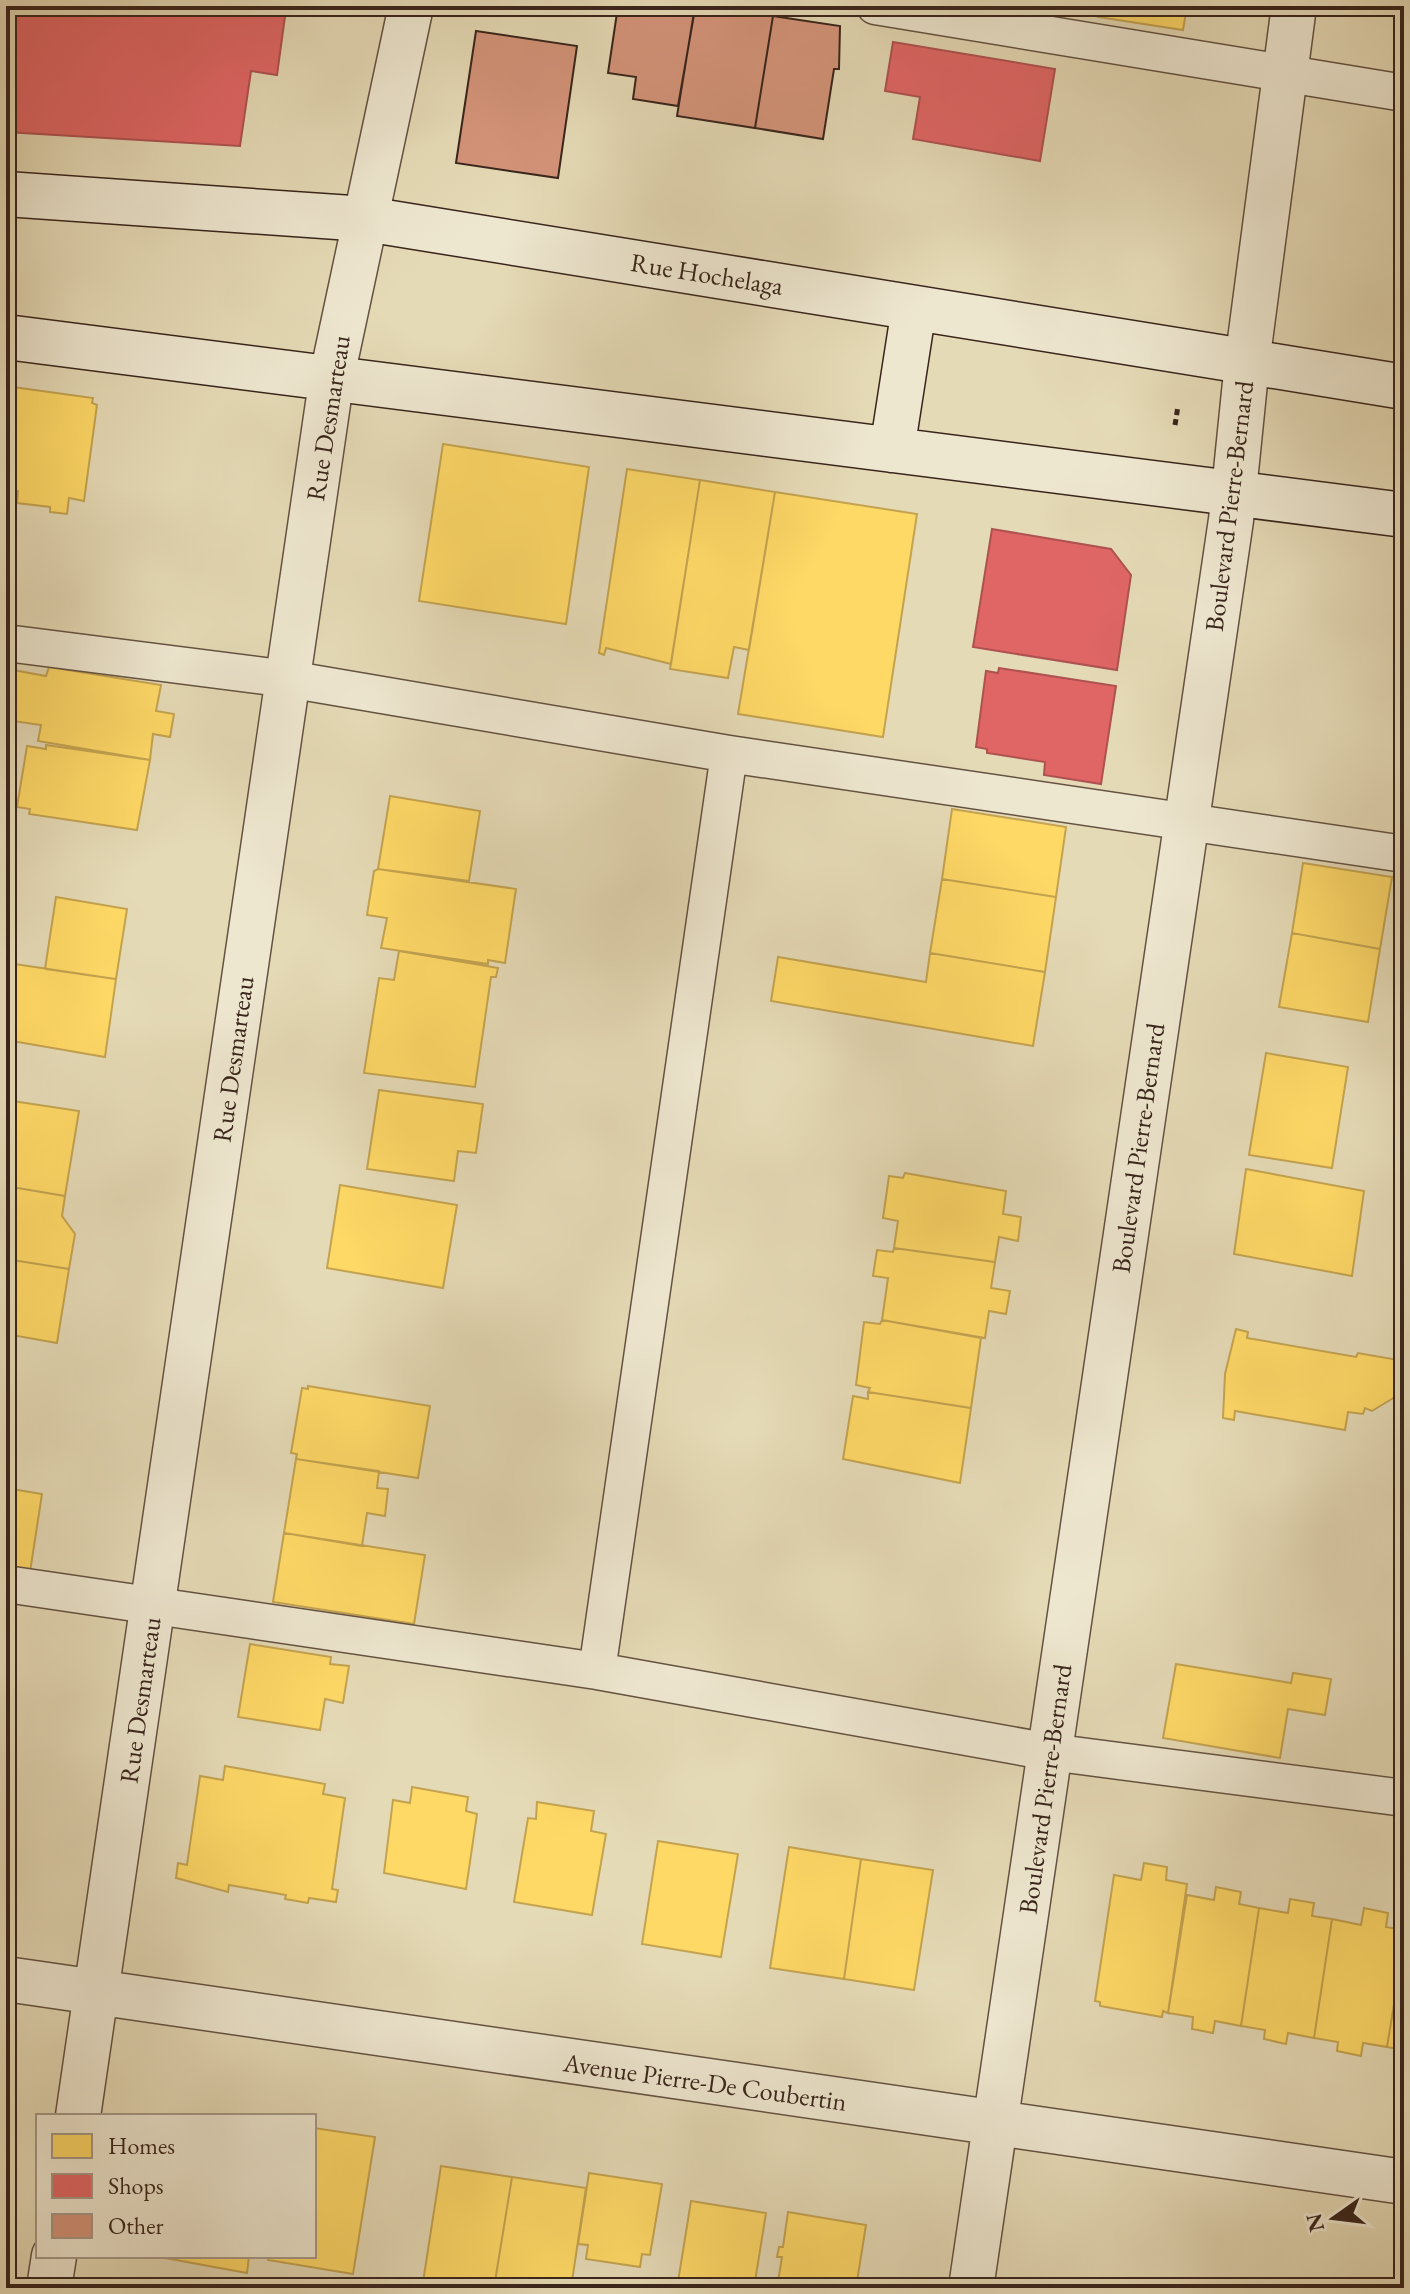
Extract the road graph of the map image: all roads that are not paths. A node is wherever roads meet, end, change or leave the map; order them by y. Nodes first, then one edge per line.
1 (411, 6) edge
2 (875, 6) edge
3 (1294, 6) edge
4 (1285, 74) junction
5 (1404, 93) edge
6 (6, 194) edge
7 (366, 219) junction
8 (914, 308) junction
9 (6, 337) edge
10 (1247, 363) junction
11 (332, 376) junction
12 (1404, 387) edge
13 (892, 450) junction
14 (1233, 496) junction
15 (1404, 515) edge
16 (6, 643) edge
17 (288, 679) junction
18 (729, 754) junction
19 (1185, 820) junction
20 (1404, 854) edge
21 (6, 1584) edge
22 (154, 1606) junction
23 (597, 1671) junction
24 (1050, 1752) junction
25 (1404, 1798) edge
26 (6, 1979) edge
27 (98, 1993) junction
28 (78, 2114) edge
29 (997, 2125) junction
30 (1404, 2182) edge
31 (54, 2258) edge
32 (49, 2288) edge
33 (971, 2288) edge

1 - 7 street, Rue Desmarteau
2 - 4 lane
3 - 4 street, Boulevard Pierre-Bernard
4 - 5 lane
4 - 10 street, Boulevard Pierre-Bernard
6 - 7 street, Rue Hochelaga
7 - 8 street, Rue Hochelaga
7 - 11 street, Rue Desmarteau
8 - 10 street, Rue Hochelaga
8 - 13 street
9 - 11 street
10 - 12 street, Rue Hochelaga
10 - 14 street, Boulevard Pierre-Bernard
11 - 13 street
11 - 17 street, Rue Desmarteau
13 - 14 street
14 - 15 street
14 - 19 street, Boulevard Pierre-Bernard
16 - 17 lane
17 - 18 lane
17 - 22 street, Rue Desmarteau
18 - 19 lane
18 - 23 lane
19 - 20 lane
19 - 24 street, Boulevard Pierre-Bernard
21 - 22 lane
22 - 23 lane
22 - 27 street, Rue Desmarteau
23 - 24 lane
24 - 25 lane
24 - 29 street, Boulevard Pierre-Bernard
26 - 27 street, Avenue Pierre-De Coubertin
27 - 28 street, Rue Desmarteau
27 - 29 street, Avenue Pierre-De Coubertin
29 - 30 street, Avenue Pierre-De Coubertin
29 - 33 street, Boulevard Pierre-Bernard
31 - 32 street

